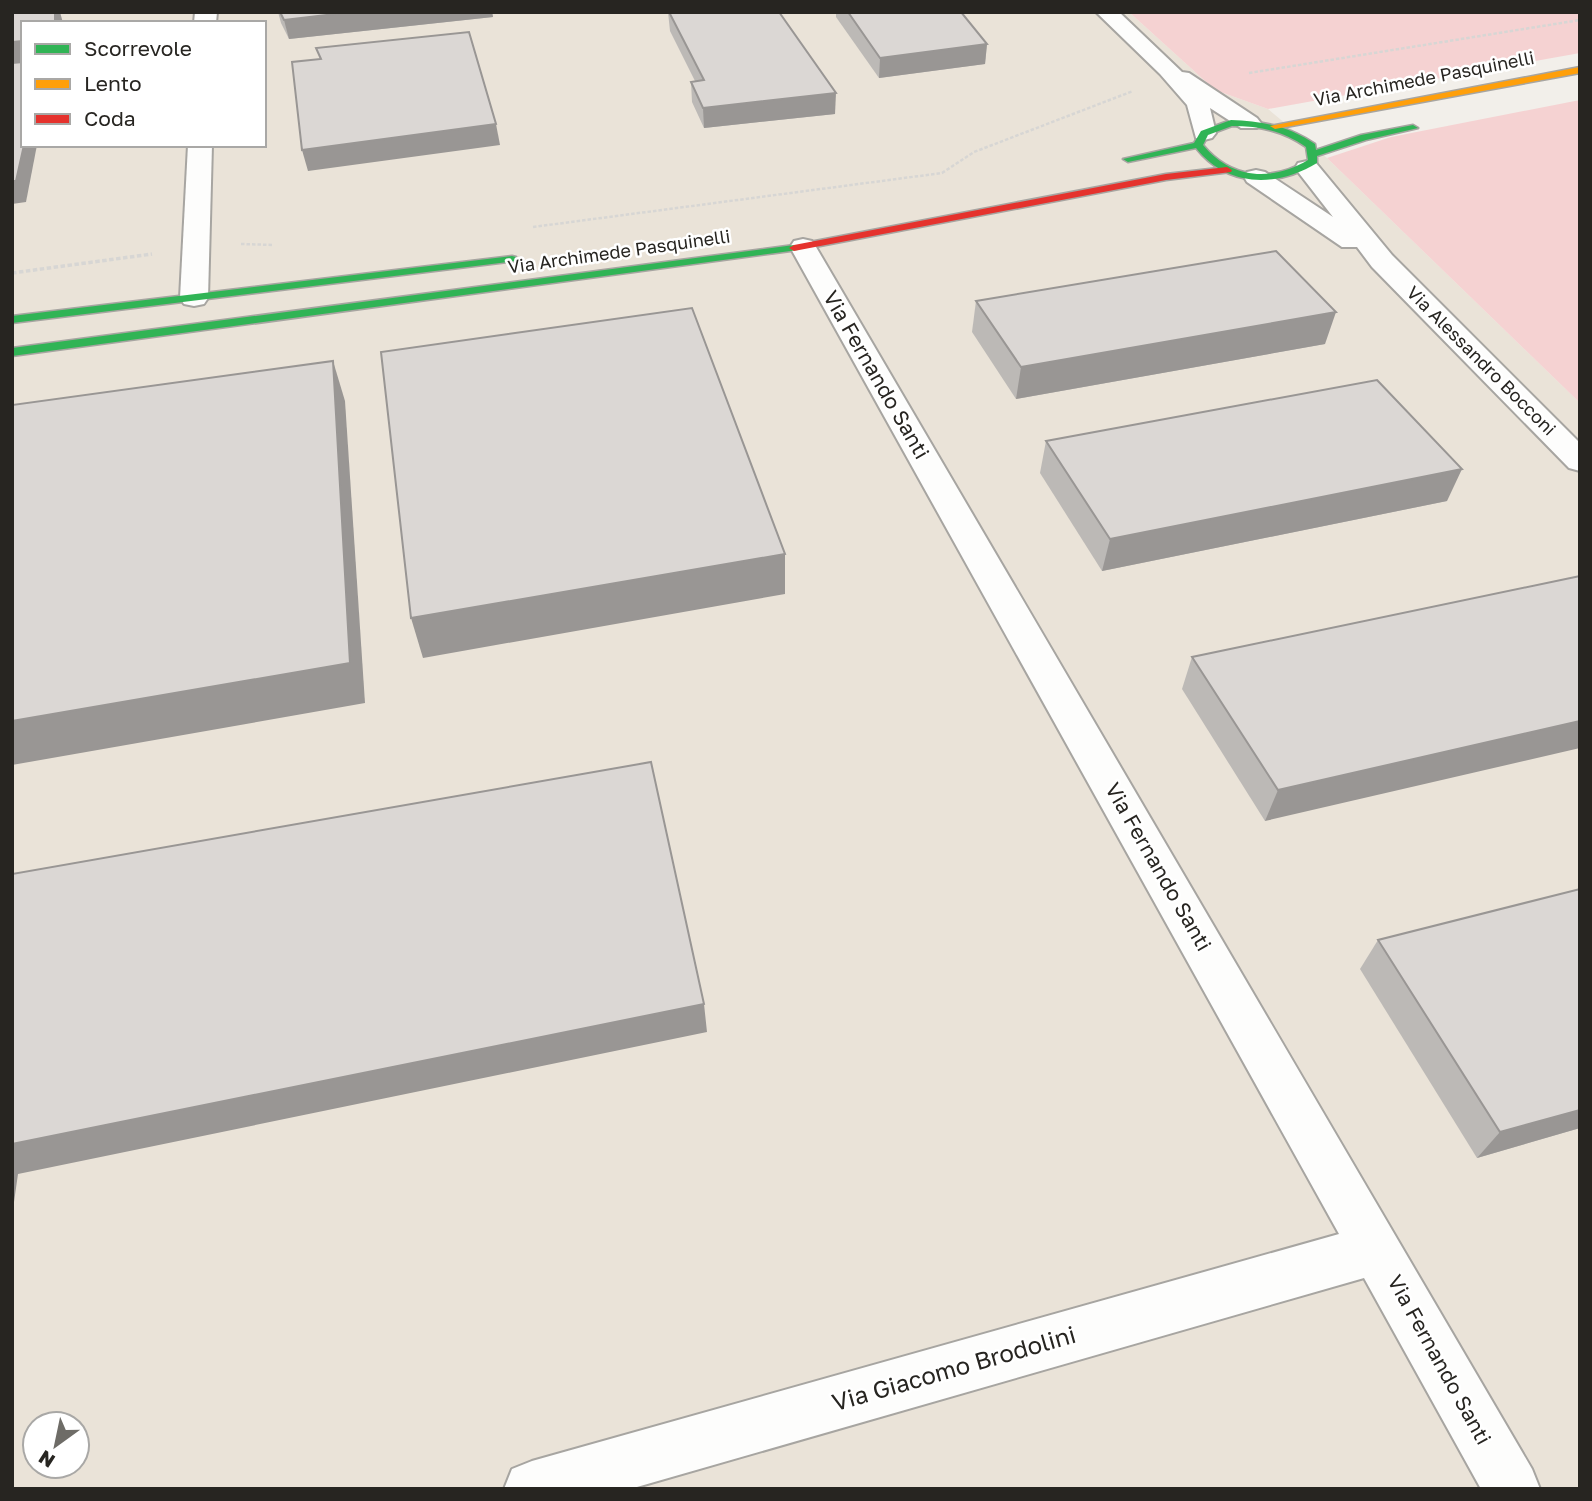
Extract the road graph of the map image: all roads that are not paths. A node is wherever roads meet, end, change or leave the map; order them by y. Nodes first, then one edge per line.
1 (1106, 12) edge
2 (1580, 69) edge
3 (1179, 79) junction
4 (1249, 123) junction
5 (1432, 124) dead end
6 (1275, 126) junction
7 (1201, 139) junction
8 (200, 147) edge
9 (1118, 161) dead end
10 (1311, 161) junction
11 (1227, 170) junction
12 (1256, 177) junction
13 (803, 247) junction
14 (526, 257) dead end
15 (1382, 261) junction
16 (194, 298) junction
17 (12, 320) edge
18 (12, 352) edge
19 (1580, 461) edge
20 (1377, 1249) junction
21 (532, 1489) edge
22 (1512, 1489) edge

1 - 3 street
2 - 6 main road, Via Archimede Pasquinelli
3 - 4 street
3 - 7 street
4 - 6 main road, Via Archimede Pasquinelli
4 - 7 main road, Via Archimede Pasquinelli
5 - 10 main road, Via Archimede Pasquinelli
6 - 10 main road, Via Archimede Pasquinelli
7 - 9 main road, Via Archimede Pasquinelli
7 - 11 main road, Via Archimede Pasquinelli
8 - 16 street
10 - 12 main road, Via Archimede Pasquinelli
10 - 15 street, Via Alessandro Bocconi
11 - 12 main road, Via Archimede Pasquinelli
11 - 13 main road, Via Archimede Pasquinelli
12 - 15 street, Via Alessandro Bocconi
13 - 18 main road, Via Archimede Pasquinelli
13 - 20 street, Via Fernando Santi
14 - 16 main road, Via Archimede Pasquinelli
15 - 19 street, Via Alessandro Bocconi
16 - 17 main road, Via Archimede Pasquinelli
20 - 21 street, Via Giacomo Brodolini
20 - 22 street, Via Fernando Santi

